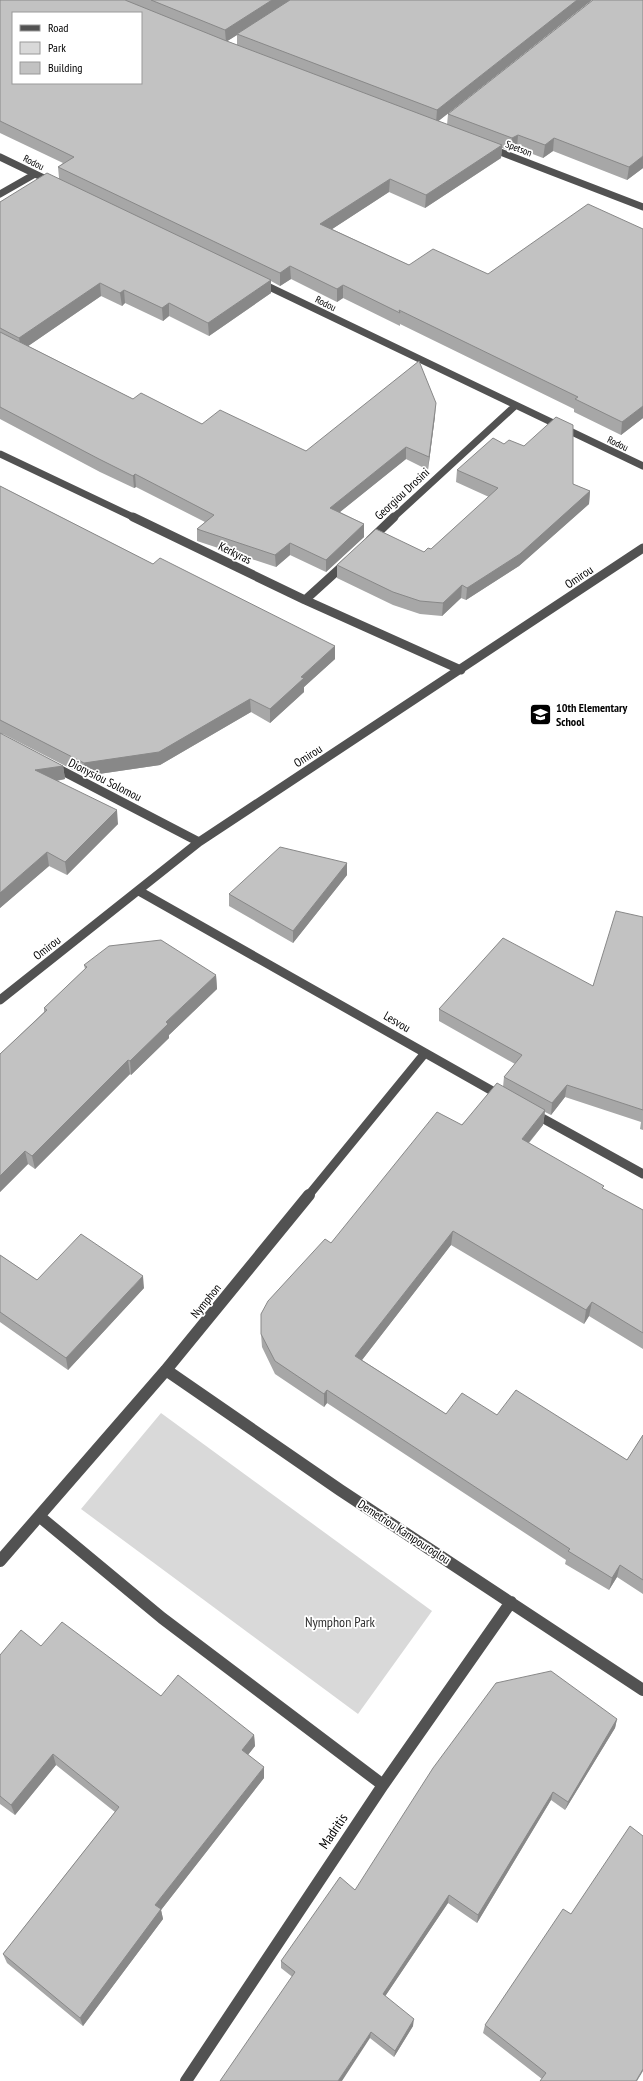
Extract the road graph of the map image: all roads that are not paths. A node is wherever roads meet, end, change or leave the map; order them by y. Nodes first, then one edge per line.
1 (482, 145) edge
2 (0, 157) edge
3 (35, 174) junction
4 (63, 188) edge
5 (0, 194) edge
6 (643, 207) edge
7 (250, 278) edge
8 (514, 406) junction
9 (0, 454) edge
10 (643, 466) edge
11 (363, 546) edge
12 (643, 548) edge
13 (352, 557) edge
14 (305, 600) junction
15 (461, 670) junction
16 (43, 761) edge
17 (199, 842) junction
18 (139, 891) junction
19 (0, 1000) edge
20 (425, 1053) junction
21 (514, 1102) edge
22 (527, 1110) edge
23 (643, 1174) edge
24 (166, 1370) junction
25 (39, 1516) junction
26 (0, 1560) edge
27 (511, 1602) junction
28 (643, 1690) edge
29 (383, 1785) junction
30 (186, 2081) edge

1 - 6 street, Spetson
2 - 3 street, Rodou
3 - 4 street, Rodou
3 - 5 street
7 - 8 street, Rodou
8 - 10 street, Rodou
8 - 11 street, Georgiou Drosini
9 - 14 street, Kerkyras
12 - 15 street, Omirou
13 - 14 street
14 - 15 street, Kerkyras
15 - 17 street, Omirou
16 - 17 street, Dionysiou Solomou
17 - 18 street, Omirou
18 - 19 street, Omirou
18 - 20 street, Lesvou
20 - 21 street, Lesvou
20 - 24 street, Nymphon
22 - 23 street
24 - 25 street, Nymphon
24 - 27 street, Demetriou Kampouroglou
25 - 26 street, Nymphon
25 - 29 street
27 - 28 street, Demetriou Kampouroglou
27 - 29 street, Madritis
29 - 30 street, Madritis

